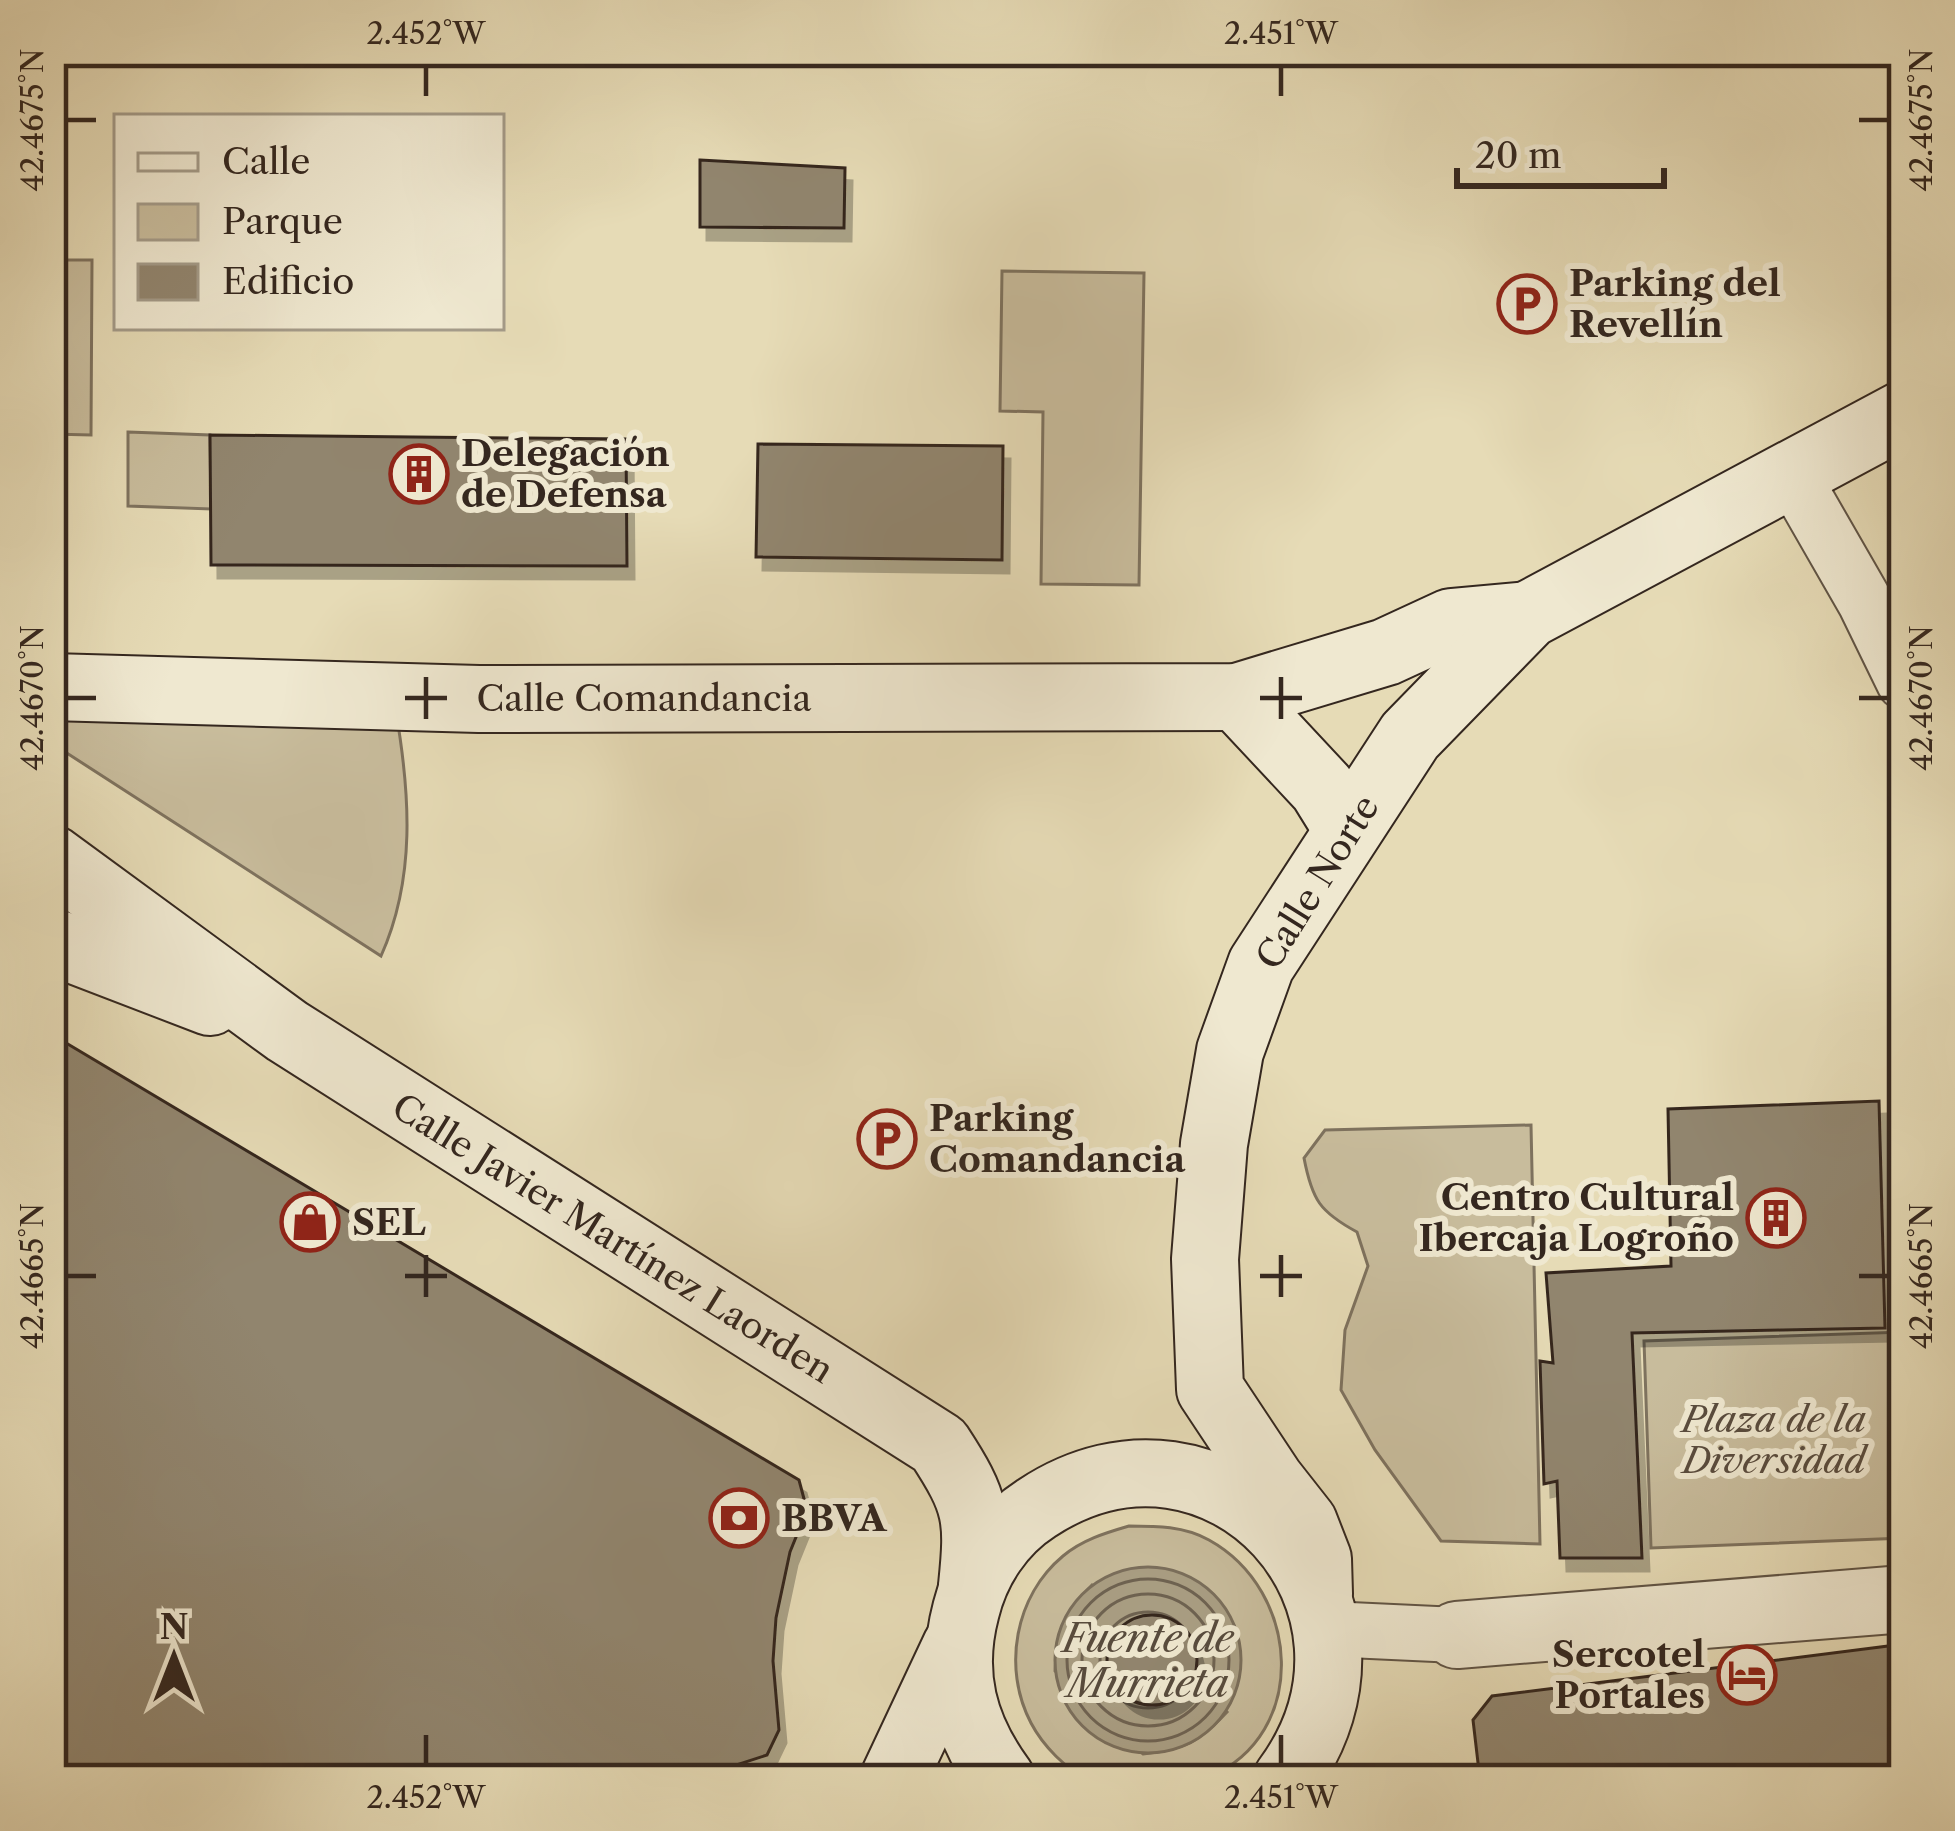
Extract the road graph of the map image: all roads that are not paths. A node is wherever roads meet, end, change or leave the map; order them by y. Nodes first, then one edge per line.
1 (1904, 414) edge
2 (1792, 475) junction
3 (1528, 615) junction
4 (1904, 682) edge
5 (51, 687) edge
6 (1237, 697) junction
7 (1348, 830) junction
8 (51, 858) edge
9 (58, 944) edge
10 (286, 1031) junction
11 (1904, 1599) edge
12 (1324, 1612) junction
13 (964, 1615) junction
14 (1456, 1635) joint
15 (893, 1780) edge
16 (1002, 1780) edge
17 (1286, 1780) edge

1 - 2 main road, Calle Norte
2 - 3 main road, Calle Norte
2 - 4 street
3 - 6 main road, Calle Comandancia
3 - 7 main road, Calle Norte
5 - 6 main road, Calle Comandancia
6 - 7 main road
7 - 12 main road, Calle Norte
8 - 10 main road, Calle Javier Martínez Laorden
9 - 10 main road, Calle Javier Martínez Laorden
10 - 13 main road, Calle Javier Martínez Laorden
11 - 14 main road
12 - 13 main road
12 - 14 street
12 - 17 main road, Calle Norte
13 - 15 main road
13 - 16 main road

